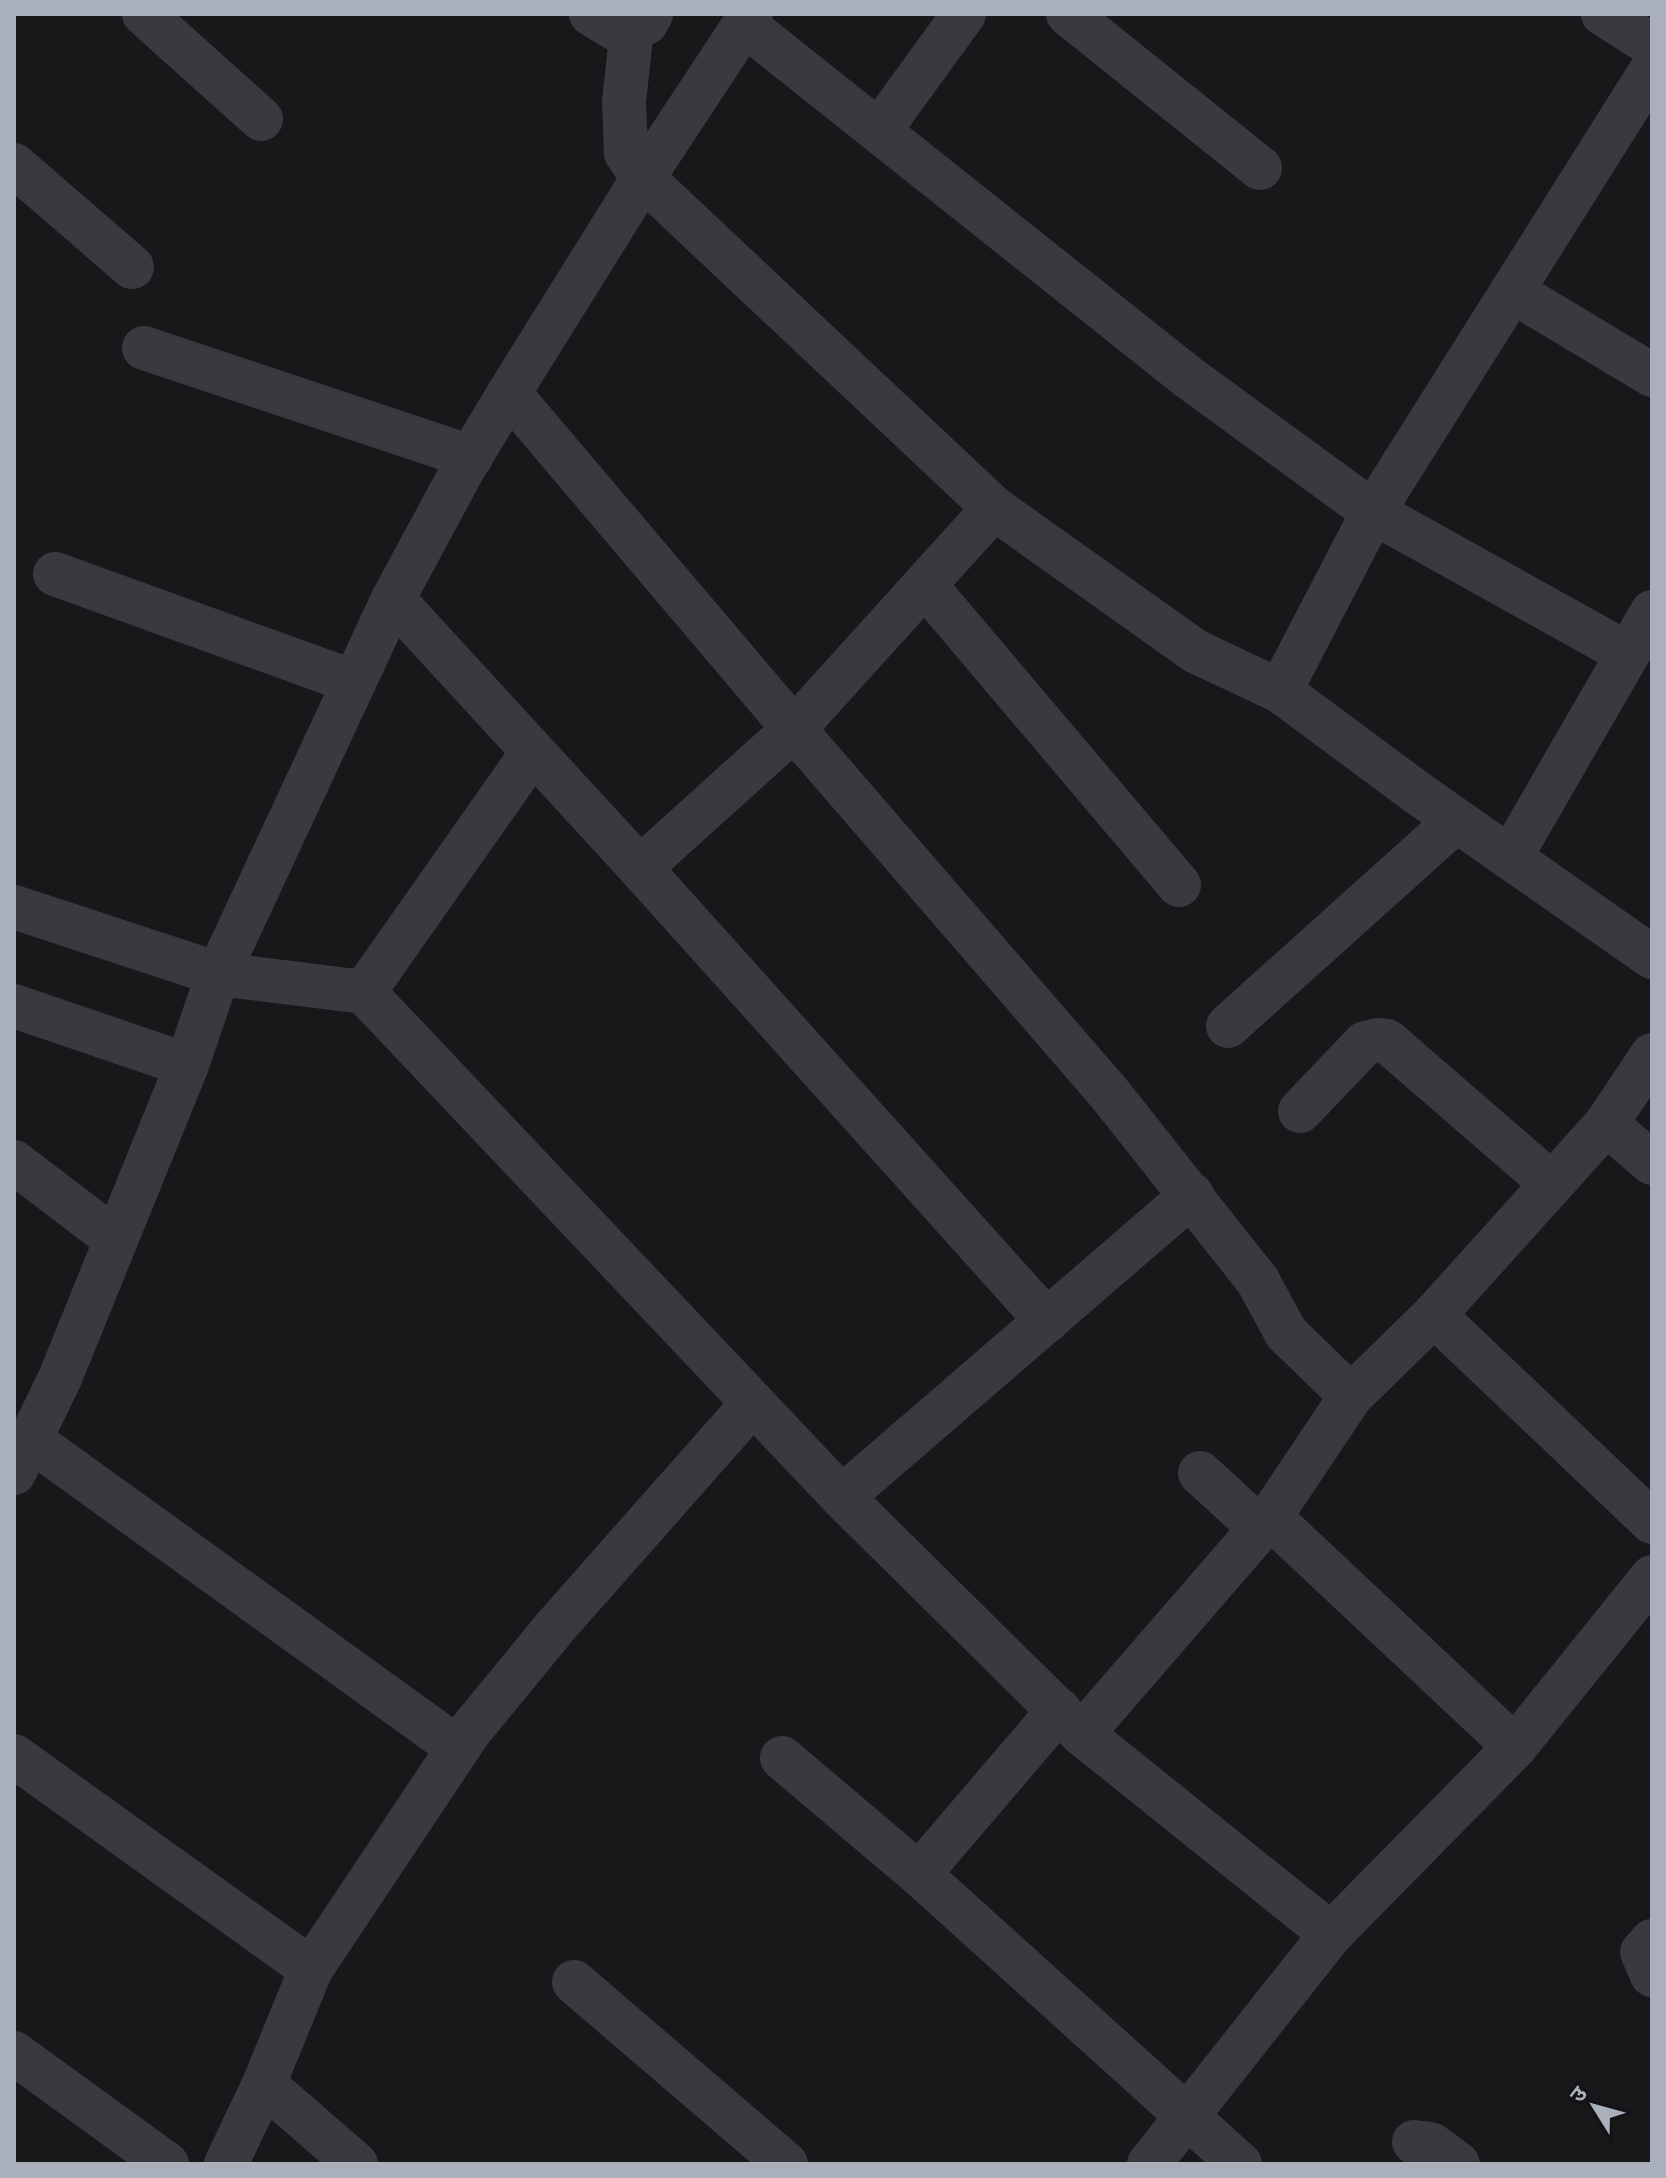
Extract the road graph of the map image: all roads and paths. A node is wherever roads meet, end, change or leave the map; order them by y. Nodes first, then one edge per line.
1 (144, 14) edge
2 (591, 14) edge
3 (964, 14) edge
4 (1068, 14) edge
5 (1603, 14) edge
6 (748, 19) edge
7 (642, 21) edge
8 (1652, 45) edge
9 (1652, 69) edge
10 (261, 119) dead end
11 (879, 131) junction
12 (14, 165) edge
13 (1260, 168) dead end
14 (643, 178) junction
15 (132, 267) dead end
16 (1512, 291) junction
17 (144, 348) dead end
18 (1652, 375) edge
19 (509, 393) junction
20 (471, 457) junction
21 (994, 508) junction
22 (1373, 512) junction
23 (55, 574) dead end
24 (925, 585) junction
25 (393, 599) junction
26 (1652, 612) edge
27 (1628, 654) junction
28 (354, 682) junction
29 (1280, 691) junction
30 (794, 729) junction
31 (532, 753) junction
32 (1456, 821) junction
33 (1510, 858) junction
34 (640, 868) junction
35 (1179, 885) dead end
36 (14, 907) edge
37 (1652, 957) edge
38 (218, 974) junction
39 (364, 992) junction
40 (14, 1006) edge
41 (1228, 1026) dead end
42 (1652, 1055) edge
43 (187, 1065) junction
44 (1300, 1111) dead end
45 (1606, 1124) junction
46 (14, 1162) edge
47 (1652, 1163) edge
48 (1552, 1184) junction
49 (1192, 1195) junction
50 (115, 1239) junction
51 (1434, 1315) junction
52 (1047, 1321) junction
53 (1351, 1396) junction
54 (753, 1403) junction
55 (22, 1457) edge
56 (1200, 1473) dead end
57 (842, 1497) junction
58 (1652, 1522) edge
59 (1265, 1523) junction
60 (1652, 1577) edge
61 (1070, 1722) junction
62 (1515, 1747) junction
63 (458, 1748) junction
64 (14, 1756) edge
65 (782, 1758) dead end
66 (919, 1874) junction
67 (1331, 1934) junction
68 (1652, 1941) edge
69 (311, 1969) junction
70 (1652, 1975) edge
71 (574, 1982) dead end
72 (14, 2053) edge
73 (264, 2084) junction
74 (1188, 2117) junction
75 (1414, 2142) dead end
76 (167, 2164) edge
77 (226, 2164) edge
78 (356, 2164) edge
79 (786, 2164) edge
80 (1149, 2164) edge
81 (1240, 2164) edge
82 (1458, 2164) edge

1 - 10 street
2 - 7 street
3 - 11 street
4 - 13 street
5 - 8 street
6 - 11 street
6 - 14 street
7 - 14 street
9 - 16 street
11 - 22 street
12 - 15 street
14 - 19 street
14 - 21 street
16 - 18 street
16 - 22 street
17 - 20 street
19 - 20 street
19 - 30 street
20 - 25 street
21 - 24 street
21 - 29 street
22 - 27 street
22 - 29 street
23 - 28 street
24 - 30 street
24 - 35 street
25 - 28 street
25 - 31 street
26 - 27 street
27 - 33 street
28 - 38 street
29 - 32 street
30 - 34 street
30 - 49 street
31 - 34 street
31 - 39 street
32 - 33 street
32 - 41 street
33 - 37 street
34 - 52 street
36 - 38 street
38 - 39 street
38 - 43 street
39 - 54 street
40 - 43 street
42 - 45 street
43 - 50 street
44 - 48 street
45 - 47 street
45 - 48 street
46 - 50 street
48 - 51 street
49 - 52 street
49 - 53 street
50 - 55 street
51 - 53 street
51 - 58 street
52 - 57 street
53 - 59 street
54 - 57 street
54 - 63 street
55 - 63 street
56 - 59 street
57 - 61 street
59 - 61 street
59 - 62 street
60 - 62 street
61 - 66 street
61 - 67 street
62 - 67 street
63 - 69 street
64 - 69 street
65 - 66 street
66 - 74 street
67 - 74 street
68 - 70 street
69 - 73 street
71 - 79 street
72 - 76 street
73 - 77 street
73 - 78 street
74 - 80 street
74 - 81 street
75 - 82 street

